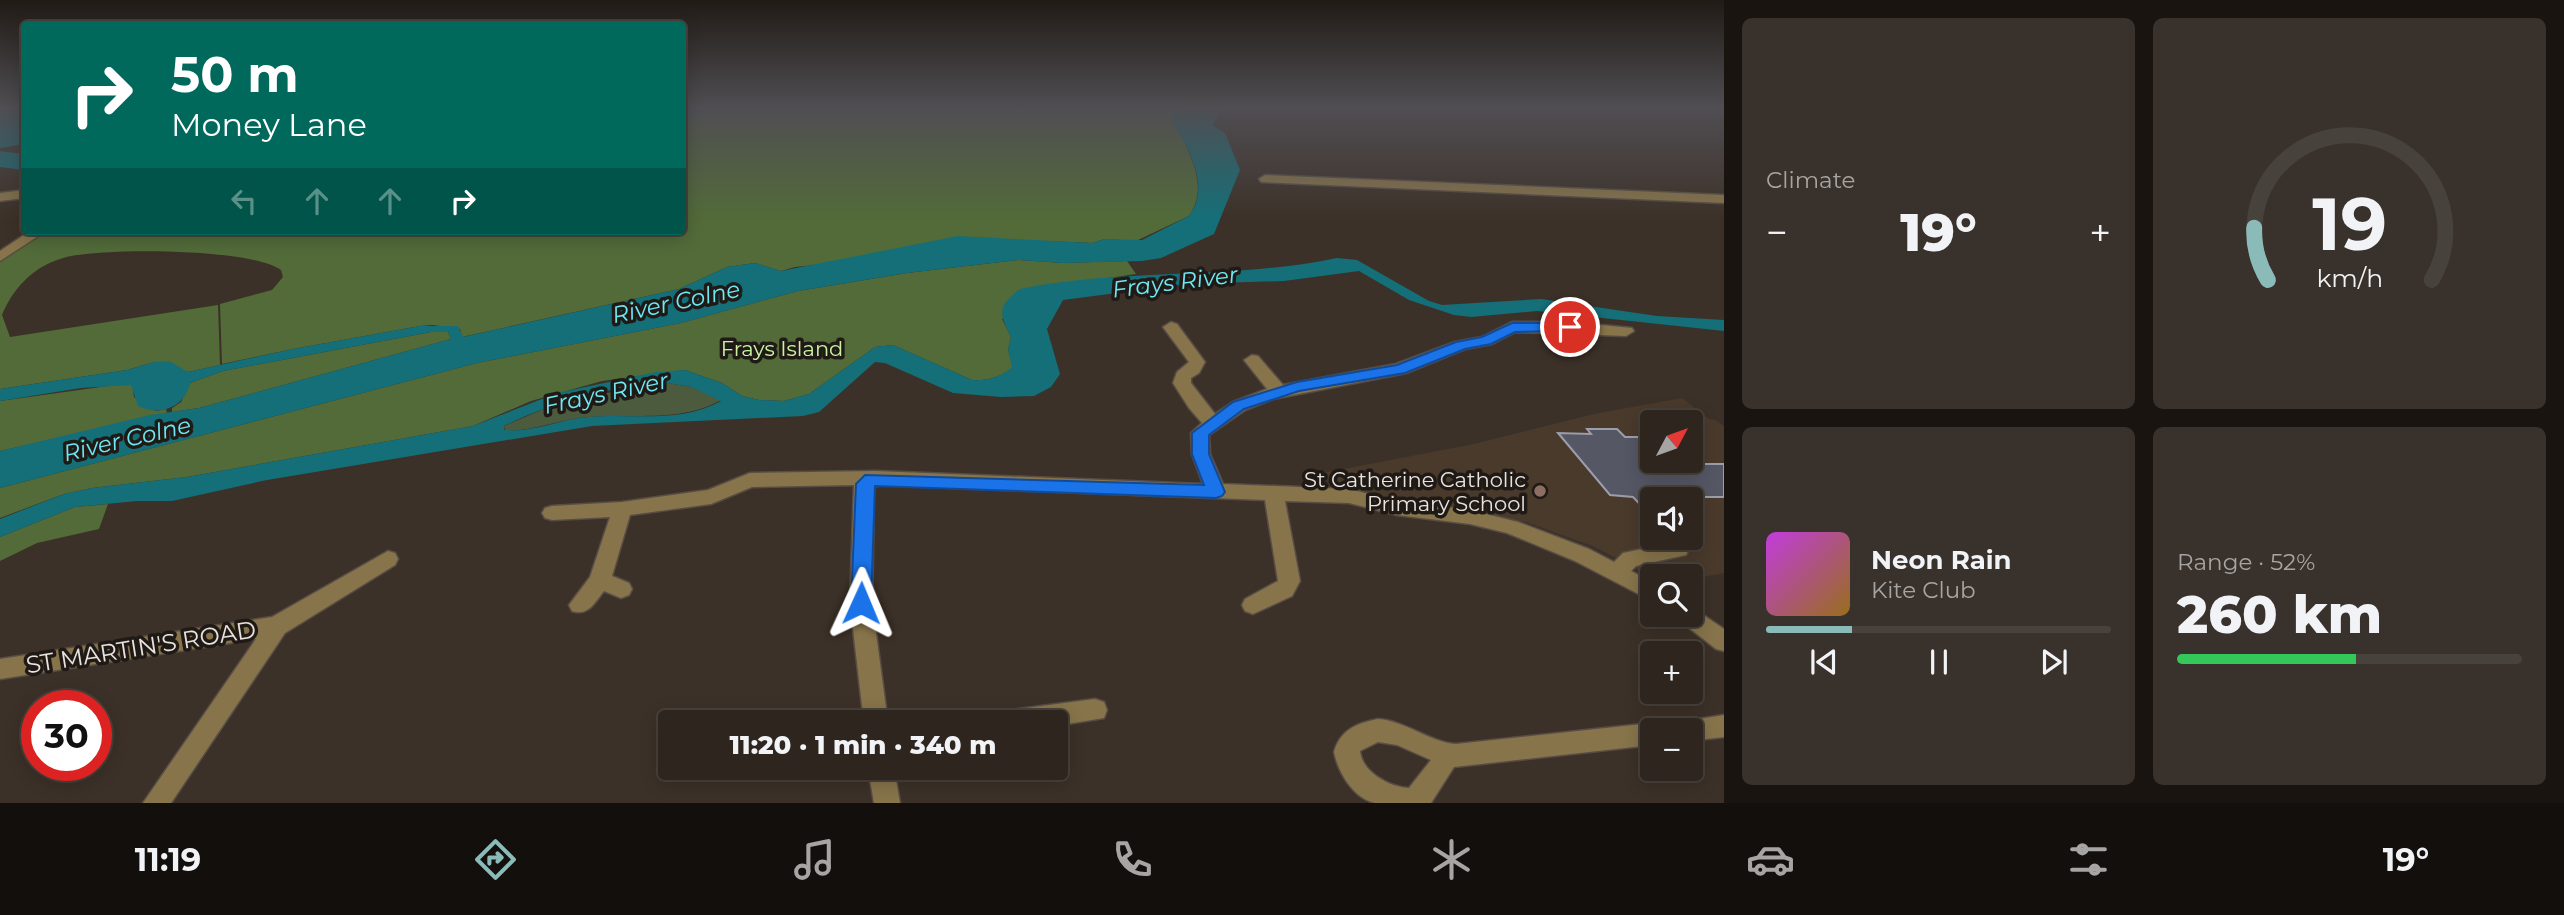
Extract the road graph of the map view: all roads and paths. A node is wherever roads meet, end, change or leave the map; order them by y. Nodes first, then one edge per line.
1 (1265, 179) dead end
2 (21, 194) edge
3 (0, 197) edge
4 (1719, 198) edge
5 (33, 235) edge
6 (0, 257) edge
7 (1171, 327) dead end
8 (1598, 330) junction
9 (1626, 331) dead end
10 (1610, 344) dead end
11 (1252, 360) dead end
12 (1279, 392) junction
13 (1213, 423) junction
14 (876, 478) junction
15 (1216, 492) junction
16 (1274, 493) junction
17 (622, 509) junction
18 (552, 513) dead end
19 (1674, 550) edge
20 (388, 559) dead end
21 (1617, 572) junction
22 (600, 580) junction
23 (1640, 585) edge
24 (621, 589) dead end
25 (580, 605) dead end
26 (1253, 605) dead end
27 (277, 626) junction
28 (1703, 626) edge
29 (1724, 642) edge
30 (0, 669) edge
31 (874, 710) edge
32 (1095, 710) dead end
33 (1068, 713) edge
34 (1724, 726) edge
35 (1703, 728) edge
36 (1640, 735) edge
37 (1447, 755) dead end
38 (883, 780) edge
39 (156, 803) edge
40 (887, 803) edge

1 - 4 street
2 - 3 street
5 - 6 street
7 - 13 street
8 - 9 street
8 - 10 street
8 - 12 street
11 - 12 street
12 - 13 street
13 - 15 street
14 - 15 street
14 - 17 street
14 - 31 street
15 - 16 street
16 - 21 street
16 - 26 street
17 - 18 street
17 - 22 street
19 - 21 street
20 - 27 street
21 - 23 street
22 - 24 street
22 - 25 street
27 - 30 street, ST MARTIN'S ROAD
27 - 39 street, ST MARTIN'S ROAD
28 - 29 street
32 - 33 street
34 - 35 street
36 - 37 street
38 - 40 street

